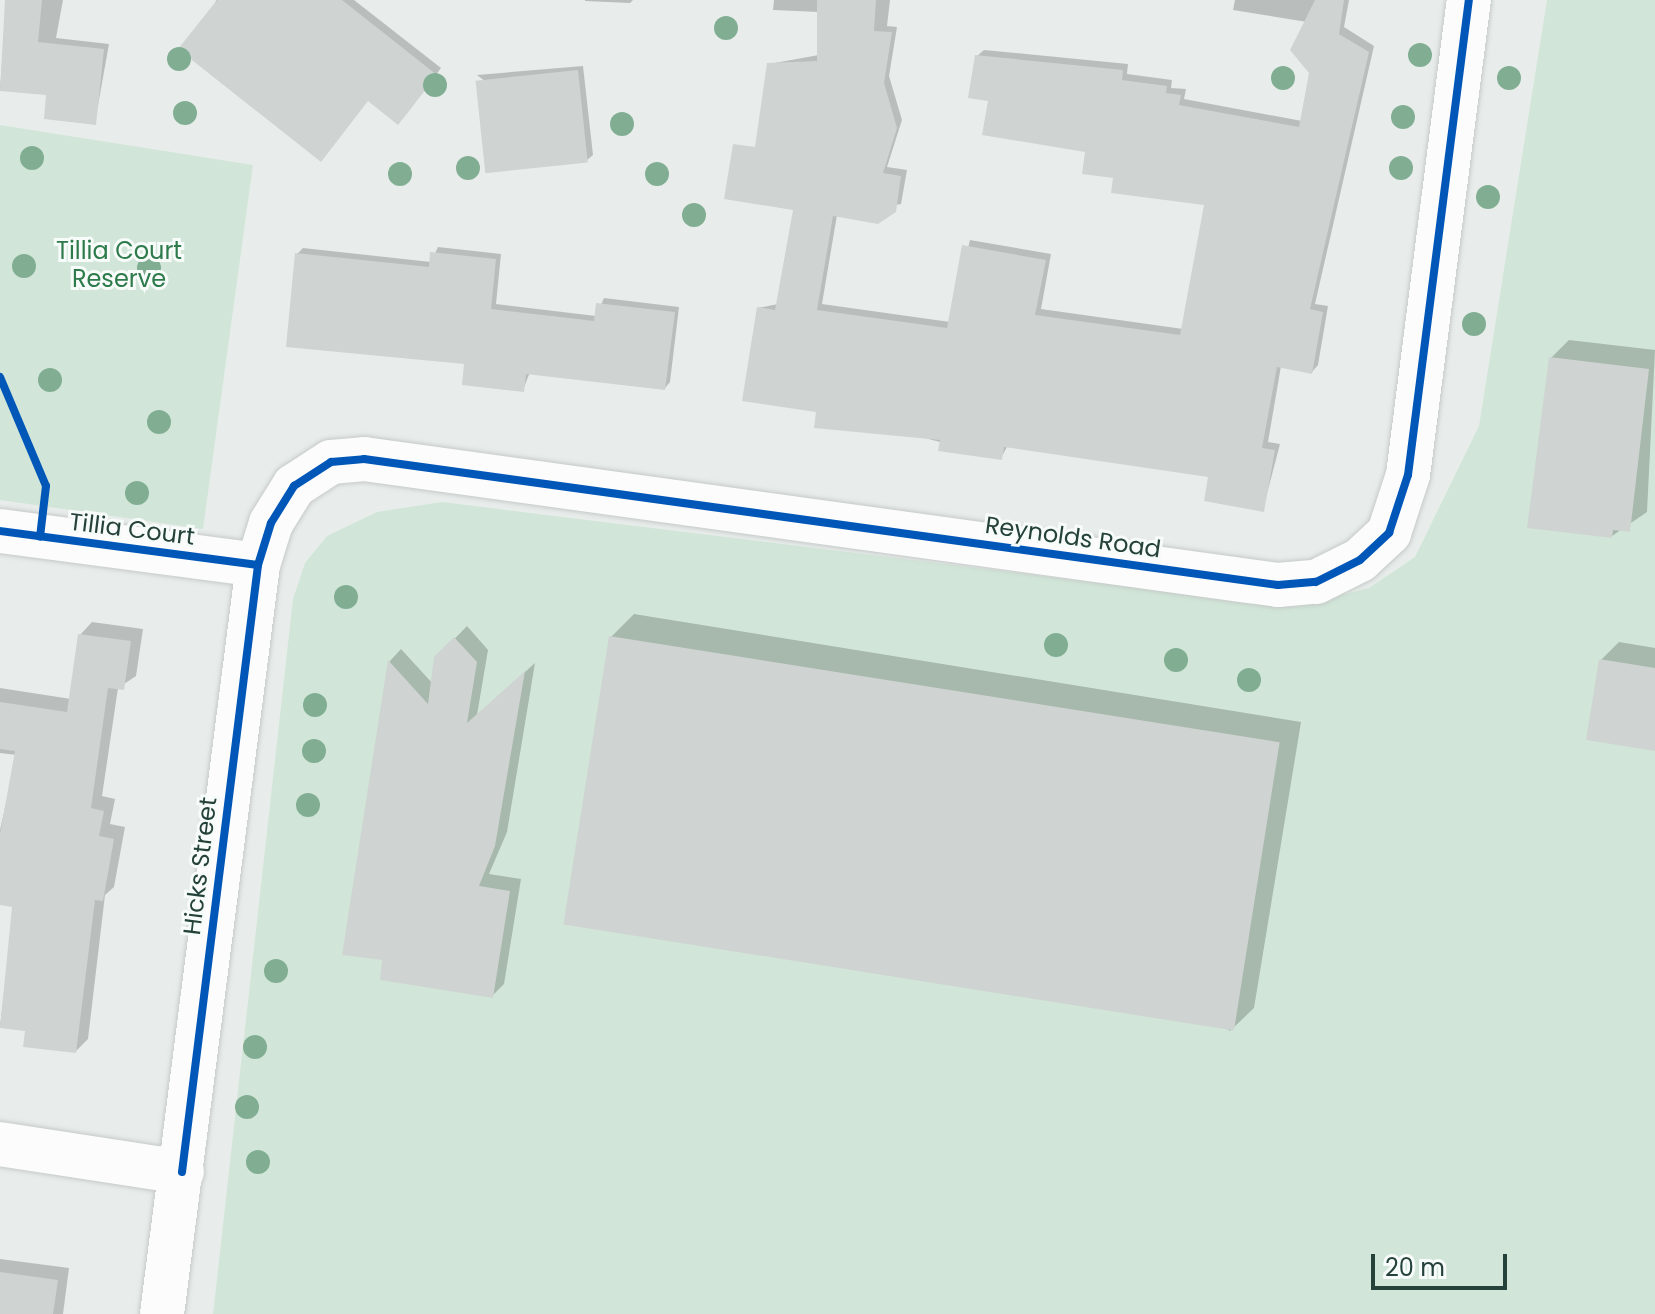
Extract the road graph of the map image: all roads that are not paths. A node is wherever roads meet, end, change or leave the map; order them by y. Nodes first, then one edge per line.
1 (1469, 0) edge
2 (0, 531) edge
3 (258, 565) junction
4 (0, 1144) edge
5 (182, 1172) junction
6 (162, 1314) edge

1 - 3 street, Reynolds Road
2 - 3 street, Tillia Court
3 - 5 street, Hicks Street
4 - 5 street
5 - 6 street, Hicks Street

